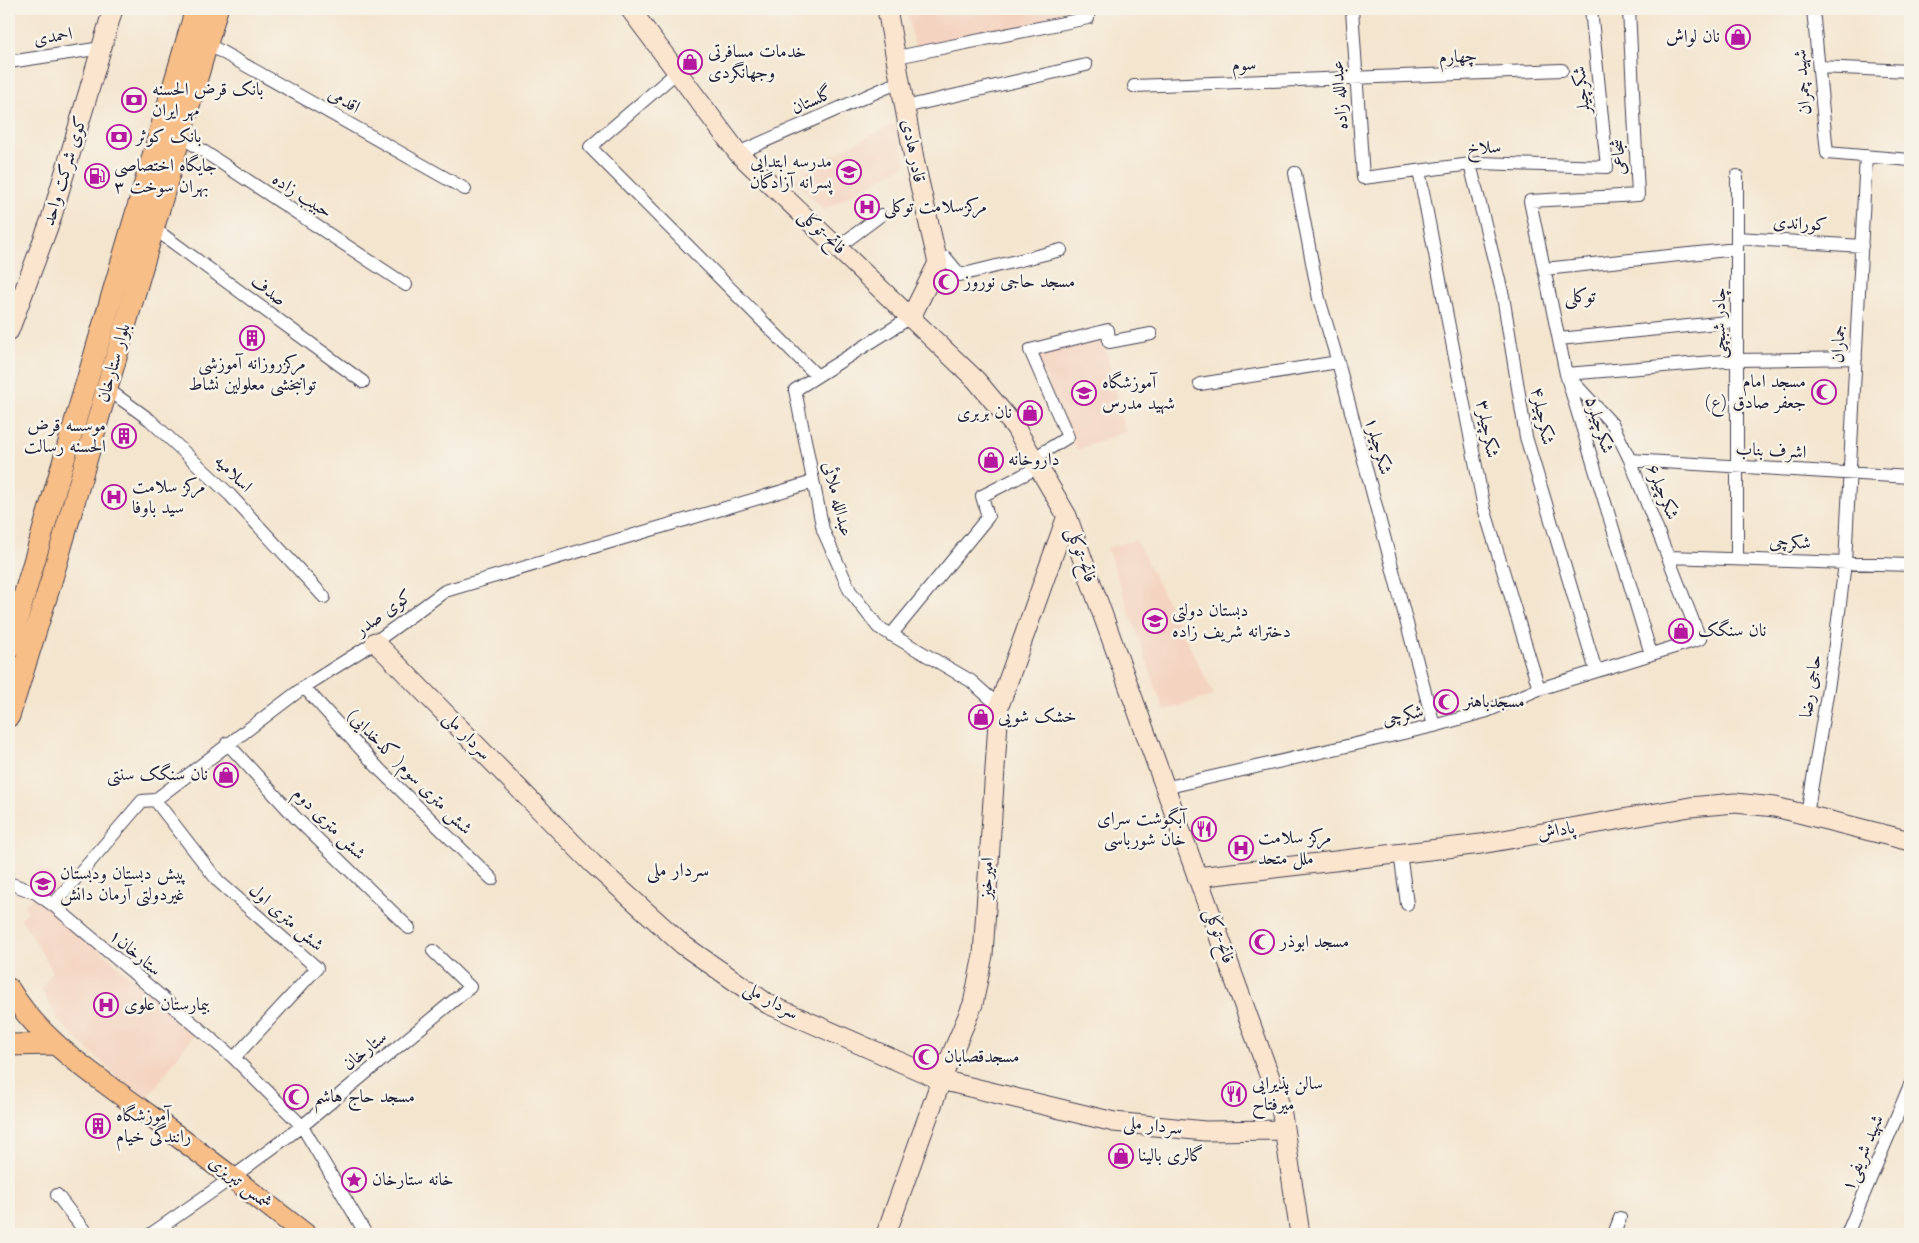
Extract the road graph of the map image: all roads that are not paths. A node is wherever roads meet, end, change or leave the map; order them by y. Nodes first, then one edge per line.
1 (113, 9) edge
2 (196, 9) edge
3 (217, 9) edge
4 (630, 9) edge
5 (887, 9) edge
6 (1088, 9) edge
7 (1352, 9) edge
8 (1591, 9) edge
9 (1629, 9) edge
10 (1814, 9) edge
11 (206, 43) junction
12 (102, 48) junction
13 (897, 57) junction
14 (9, 62) edge
15 (1086, 65) dead end
16 (1819, 67) junction
17 (1562, 70) dead end
18 (1910, 71) edge
19 (677, 72) junction
20 (1356, 78) junction
21 (901, 81) junction
22 (1134, 86) dead end
23 (905, 107) junction
24 (179, 135) junction
25 (738, 153) junction
26 (1866, 156) junction
27 (1910, 160) edge
28 (1470, 164) junction
29 (1608, 167) joint
30 (1419, 171) junction
31 (1294, 173) dead end
32 (1737, 176) dead end
33 (1363, 178) joint
34 (465, 189) dead end
35 (1530, 201) joint
36 (881, 215) dead end
37 (152, 227) junction
38 (1737, 244) junction
39 (1862, 246) junction
40 (838, 247) junction
41 (1061, 250) dead end
42 (938, 263) junction
43 (1544, 269) junction
44 (406, 286) dead end
45 (911, 317) junction
46 (1737, 321) junction
47 (9, 331) edge
48 (1151, 334) dead end
49 (1558, 339) junction
50 (1856, 358) junction
51 (1737, 360) junction
52 (1338, 362) junction
53 (1566, 374) junction
54 (817, 376) junction
55 (363, 382) dead end
56 (1200, 384) dead end
57 (106, 388) junction
58 (1630, 460) junction
59 (1036, 463) junction
60 (1737, 467) junction
61 (1850, 473) junction
62 (1910, 477) edge
63 (813, 482) junction
64 (1068, 516) junction
65 (1669, 557) junction
66 (1737, 559) junction
67 (1845, 563) junction
68 (1910, 565) edge
69 (324, 597) dead end
70 (891, 635) junction
71 (1700, 639) joint
72 (376, 642) junction
73 (9, 647) edge
74 (1651, 654) junction
75 (1596, 671) junction
76 (304, 687) junction
77 (1538, 689) junction
78 (1000, 706) junction
79 (9, 716) edge
80 (1434, 726) junction
81 (227, 743) junction
82 (1164, 788) junction
83 (155, 800) junction
84 (1807, 815) junction
85 (1910, 841) edge
86 (1400, 853) junction
87 (1198, 877) junction
88 (492, 879) dead end
89 (9, 883) edge
90 (1407, 904) dead end
91 (53, 905) junction
92 (409, 928) dead end
93 (432, 951) dead end
94 (9, 989) edge
95 (54, 1044) junction
96 (9, 1045) edge
97 (234, 1058) junction
98 (941, 1080) junction
99 (1910, 1085) edge
100 (302, 1126) junction
101 (1284, 1130) junction
102 (233, 1177) junction
103 (57, 1195) dead end
104 (1620, 1218) dead end
105 (87, 1234) edge
106 (150, 1234) edge
107 (305, 1234) edge
108 (366, 1234) edge
109 (886, 1234) edge
110 (1300, 1234) edge
111 (1614, 1234) edge
112 (1847, 1234) edge

1 - 12 street, کوی شرکت واحد
2 - 73 main road, بلوار ستارخان
3 - 11 main road, بلوار ستارخان
4 - 19 street, فاتح-توکلی
5 - 13 street, قادر هادی
6 - 13 street
7 - 20 street, عبدالله زاده
8 - 29 street, شکرچیلر
9 - 35 street, شجاعی
10 - 16 street, شهید چمران
11 - 24 main road, بلوار ستارخان
11 - 34 street, اقدمی
12 - 14 street, احمدی
12 - 47 street, کوی شرکت واحد
13 - 21 street, قادر هادی
15 - 23 street
16 - 18 street
16 - 26 street, شهید چمران
17 - 20 street, چهارم
19 - 25 street, فاتح-توکلی
19 - 54 street
20 - 22 street, سوم
20 - 33 street, عبدالله زاده
21 - 23 street, قادر هادی
21 - 25 street, گلستان
23 - 42 street, قادر هادی
24 - 37 main road, بلوار ستارخان
24 - 44 street, حبیب زاده
25 - 40 street, فاتح-توکلی
26 - 27 street
26 - 39 street, جماران
28 - 29 street, سلاخ
28 - 30 street, سلاخ
28 - 75 street, شکرچیلر۴
30 - 33 street, سلاخ
30 - 77 street, شکرچیلر۳
31 - 52 street, شکرچیلر۱
32 - 38 street, چادر شبچی
35 - 43 street, شکرچیلر۵
36 - 40 street
37 - 55 street, صدف
37 - 57 main road, بلوار ستارخان
38 - 39 street, کوراندی
38 - 43 street, کوراندی
38 - 46 street, چادر شبچی
39 - 50 street, جماران
40 - 45 street, فاتح-توکلی
41 - 42 street
42 - 45 street
43 - 49 street, شکرچیلر۵
45 - 54 street, عبدالله ملائی
45 - 59 street, فاتح-توکلی
46 - 49 street
46 - 51 street, چادر شبچی
48 - 59 street
49 - 53 street, شکرچیلر۵
50 - 51 street
50 - 61 street, جماران
51 - 53 street
51 - 60 street, چادر شبچی
52 - 56 street
52 - 80 street, شکرچیلر۱
53 - 58 street, شکرچیلر۶
53 - 74 street, شکرچیلر۵
54 - 63 street, عبدالله ملائی
57 - 69 street, اسلامیه
57 - 79 main road, بلوار ستارخان
58 - 60 street, اشرف بناب
58 - 65 street, شکرچیلر۶
59 - 64 street, فاتح-توکلی
59 - 70 street
60 - 61 street, اشرف بناب
60 - 66 street, چادر شبچی
61 - 62 street, اشرف بناب
61 - 67 street, جماران
63 - 70 street, عبدالله ملائی
63 - 72 street, کوی صدر
64 - 78 street, امیرخیز
64 - 82 street, فاتح-توکلی
65 - 66 street, شکرچی
65 - 71 street, شکرچیلر۶
66 - 67 street, شکرچی
67 - 68 street, شکرچی
67 - 84 street, حاجی رضا
70 - 78 street, عبدالله ملائی
71 - 74 street, شکرچی
72 - 76 street, کوی صدر
72 - 98 street, سردار ملی
74 - 75 street, شکرچی
75 - 77 street, شکرچی
76 - 81 street, کوی صدر
76 - 88 street, (کدخدایی )شش متری سوم
77 - 80 street, شکرچی
78 - 98 street, امیرخیز
80 - 82 street, شکرچی
81 - 83 street, کوی صدر
81 - 92 street, شش متری دوم
82 - 87 street, فاتح-توکلی
83 - 91 street, کوی صدر
83 - 97 street, شش متری اول
84 - 85 street, پاداش
84 - 86 street, پاداش
86 - 87 street, پاداش
86 - 90 street
87 - 101 street, فاتح-توکلی
89 - 91 street, ستارخان۱
91 - 97 street, ستارخان۱
93 - 100 street, ستارخان
94 - 95 main road, شمس تبریزی
95 - 96 main road
95 - 102 main road, شمس تبریزی
97 - 100 street, ستارخان۱
98 - 101 street, سردار ملی
98 - 109 street, امیرخیز
99 - 112 street, شهید شریفی۱
100 - 102 street, ستارخان
100 - 108 street, ستارخان۱
101 - 110 street, فاتح-توکلی
102 - 106 street, ستارخان
102 - 107 main road, شمس تبریزی
103 - 105 street
104 - 111 street

